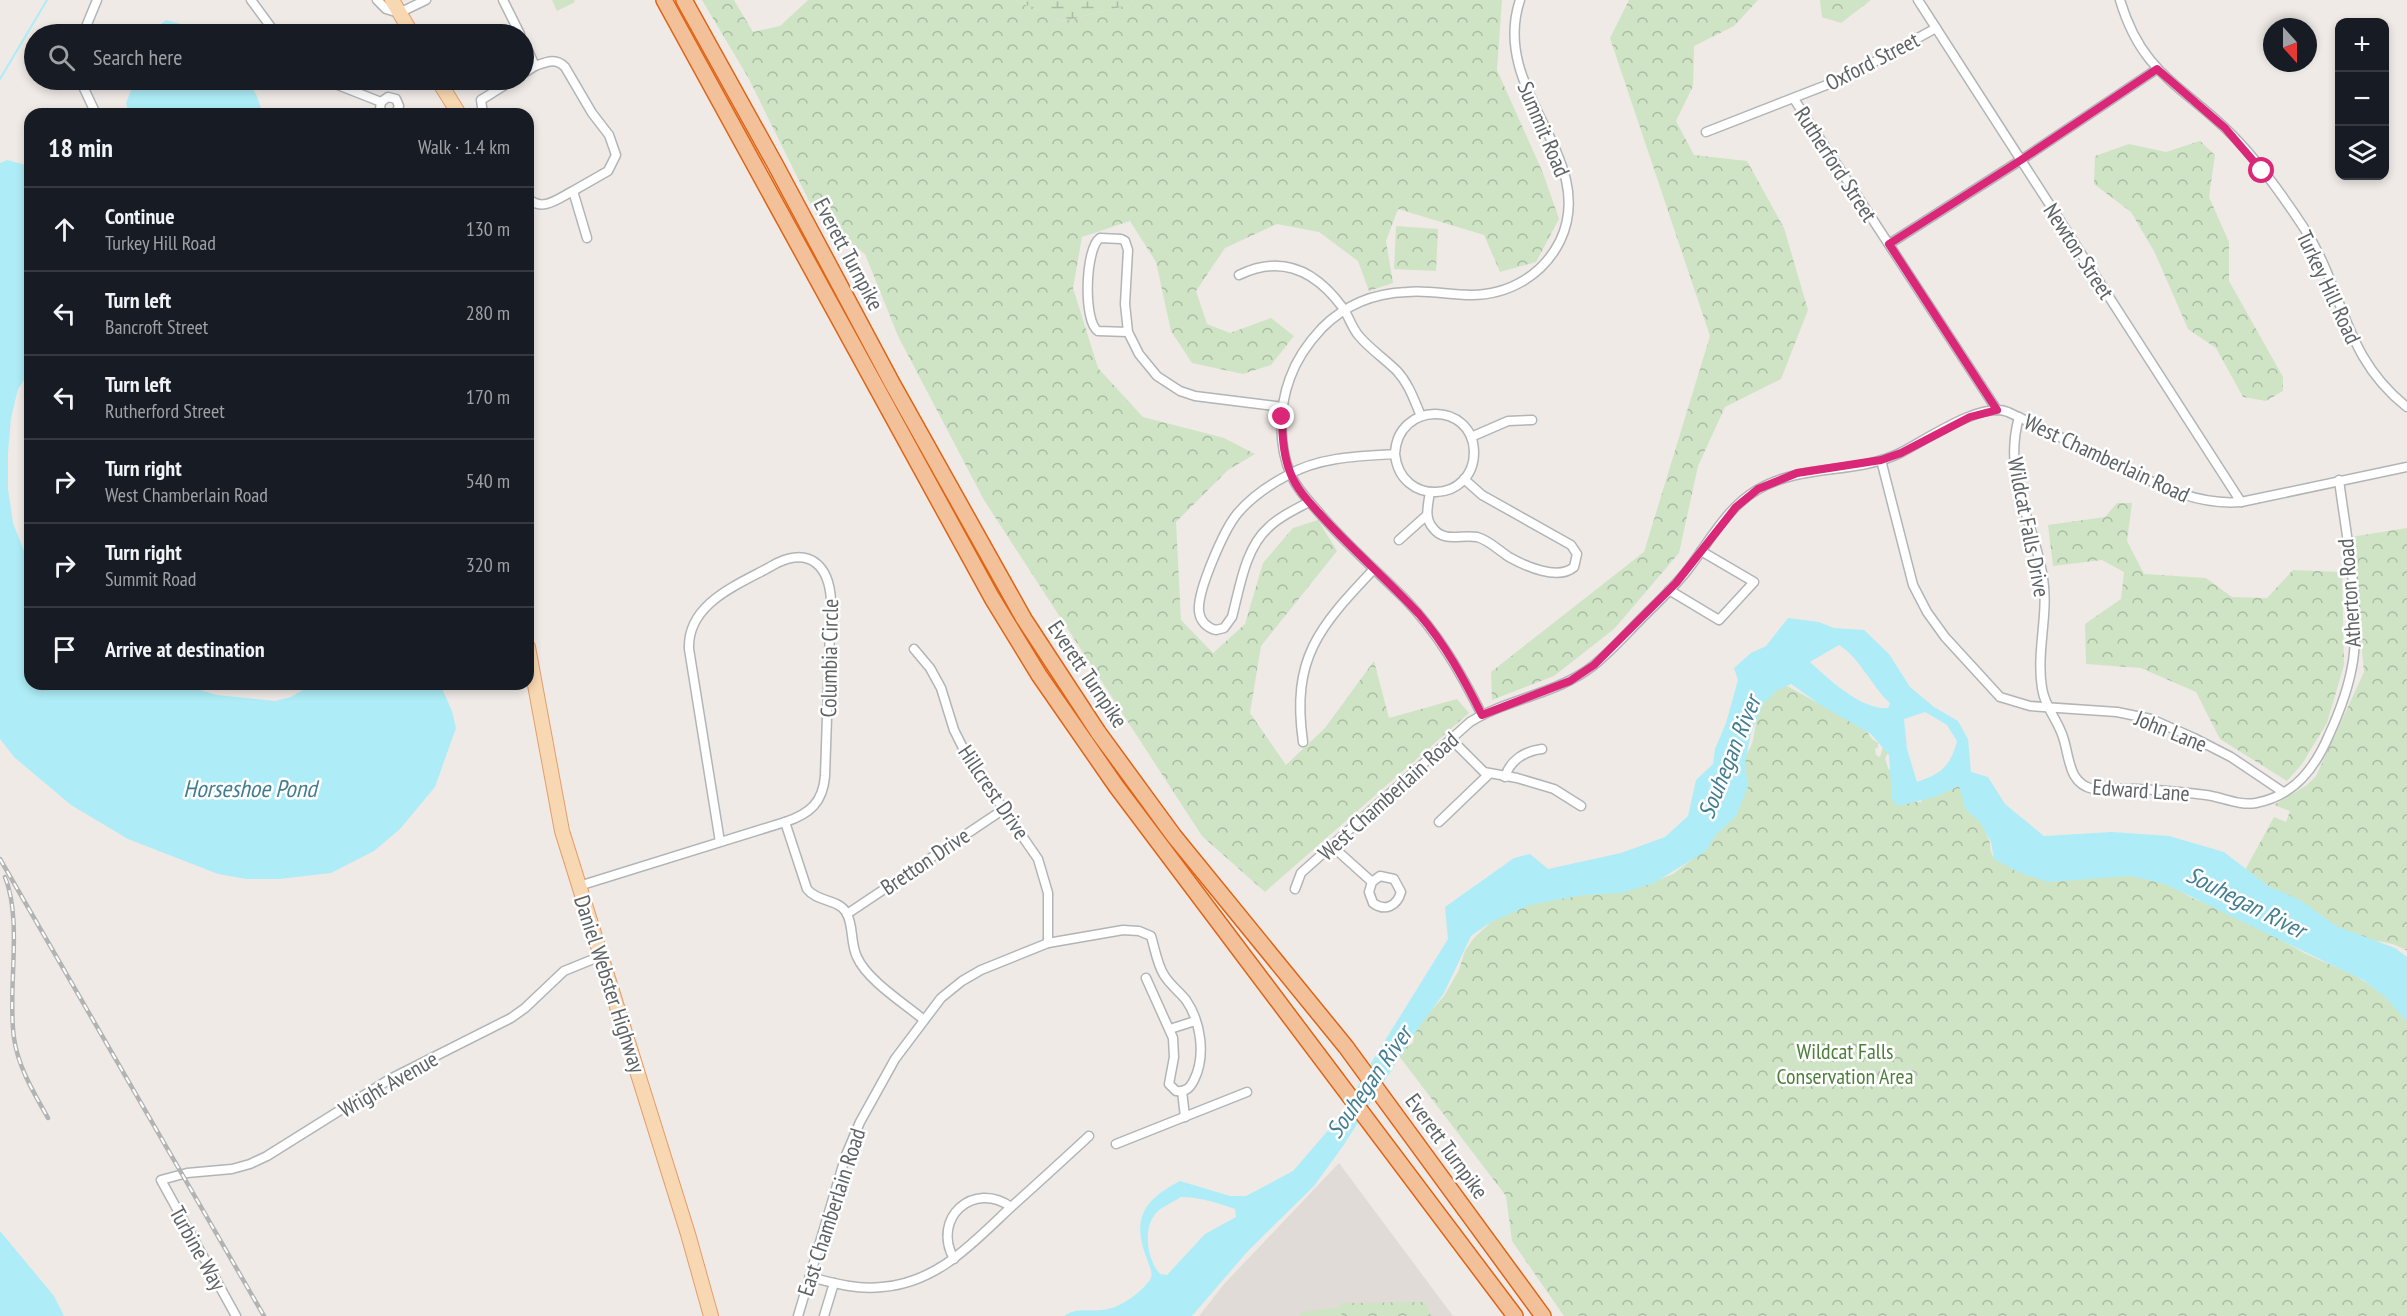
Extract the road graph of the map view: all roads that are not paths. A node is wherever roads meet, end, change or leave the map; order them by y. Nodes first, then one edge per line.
1 (98, 0) edge
2 (251, 0) edge
3 (377, 0) edge
4 (392, 0) edge
5 (425, 0) edge
6 (503, 0) edge
7 (653, 0) edge
8 (664, 0) edge
9 (684, 0) edge
10 (1520, 0) edge
11 (1918, 0) edge
12 (2120, 0) edge
13 (399, 13) junction
14 (87, 24) edge
15 (269, 24) edge
16 (406, 24) edge
17 (515, 24) edge
18 (1936, 28) junction
19 (685, 38) junction
20 (535, 66) edge
21 (2157, 69) junction
22 (85, 90) edge
23 (350, 90) edge
24 (444, 90) edge
25 (497, 90) edge
26 (1794, 99) junction
27 (381, 102) junction
28 (93, 108) edge
29 (380, 108) edge
30 (398, 108) edge
31 (455, 108) edge
32 (482, 108) edge
33 (1706, 132) dead end
34 (2021, 160) junction
35 (573, 191) junction
36 (534, 202) edge
37 (587, 238) dead end
38 (1889, 244) junction
39 (1239, 275) dead end
40 (1344, 310) junction
41 (1128, 332) junction
42 (1283, 407) junction
43 (2407, 407) edge
44 (1997, 410) junction
45 (1421, 416) junction
46 (2019, 417) junction
47 (1532, 420) dead end
48 (1471, 437) junction
49 (1395, 454) junction
50 (1881, 460) junction
51 (2407, 467) edge
52 (1290, 473) junction
53 (1464, 479) junction
54 (2339, 480) junction
55 (1430, 492) junction
56 (1309, 502) junction
57 (2241, 502) junction
58 (1427, 515) junction
59 (1399, 540) dead end
60 (1701, 551) junction
61 (1374, 569) junction
62 (1669, 590) junction
63 (914, 649) dead end
64 (534, 681) edge
65 (2046, 708) junction
66 (1482, 715) junction
67 (1451, 739) junction
68 (1303, 742) dead end
69 (1542, 749) dead end
70 (1489, 774) junction
71 (1504, 777) junction
72 (2283, 792) junction
73 (1581, 806) dead end
74 (1004, 809) junction
75 (785, 822) junction
76 (1439, 822) dead end
77 (720, 842) junction
78 (1332, 846) junction
79 (1372, 882) dead end
80 (579, 886) junction
81 (1295, 889) dead end
82 (847, 914) junction
83 (1048, 943) junction
84 (601, 956) junction
85 (1146, 978) dead end
86 (924, 1020) junction
87 (1195, 1022) junction
88 (1170, 1029) junction
89 (1182, 1091) junction
90 (1247, 1092) dead end
91 (1185, 1117) junction
92 (1089, 1136) dead end
93 (1116, 1144) dead end
94 (161, 1180) joint
95 (1011, 1208) junction
96 (954, 1259) junction
97 (810, 1277) junction
98 (834, 1283) junction
99 (236, 1316) edge
100 (711, 1316) edge
101 (798, 1316) edge
102 (824, 1316) edge
103 (1515, 1316) edge
104 (1543, 1316) edge

1 - 14 street
2 - 15 street
3 - 13 street
4 - 13 main road
5 - 13 street
6 - 17 street
7 - 19 highway
8 - 19 highway, Everett Turnpike
9 - 104 highway, Everett Turnpike
10 - 40 street, Summit Road
11 - 18 street, Newton Street
12 - 21 street, Turkey Hill Road
13 - 16 main road
18 - 26 street, Oxford Street
18 - 34 street, Newton Street
19 - 103 highway, Everett Turnpike
20 - 35 street
21 - 34 street
21 - 43 street, Turkey Hill Road
22 - 28 street
23 - 27 street
24 - 31 main road
25 - 32 street
26 - 33 street, Oxford Street
26 - 38 street, Rutherford Street
27 - 29 street
27 - 30 street
34 - 38 street
34 - 57 street, Newton Street
35 - 36 street
35 - 37 street
38 - 44 street, Rutherford Street
39 - 40 street
40 - 42 street, Summit Road
40 - 45 street
41 - 41 street
41 - 42 street
42 - 52 street, Summit Road
44 - 46 street, West Chamberlain Road
44 - 50 street, West Chamberlain Road
45 - 48 street
45 - 49 street
46 - 57 street, West Chamberlain Road
46 - 65 street, Wildcat Falls Drive
47 - 48 street
48 - 53 street
49 - 52 street
49 - 55 street
50 - 60 street, West Chamberlain Road
50 - 65 street, John Lane
51 - 54 street, West Chamberlain Road
52 - 56 street, Summit Road
52 - 56 street
53 - 55 street
53 - 58 street
54 - 57 street, West Chamberlain Road
54 - 72 street, Atherton Road
55 - 58 street
56 - 61 street, Summit Road
58 - 59 street
60 - 62 street, West Chamberlain Road
60 - 62 street
61 - 66 street, Summit Road
61 - 68 street
62 - 66 street, West Chamberlain Road
63 - 74 street, Hillcrest Drive
64 - 80 main road, Daniel Webster Highway
65 - 72 street, John Lane
65 - 72 street, Edward Lane
66 - 67 street, West Chamberlain Road
67 - 70 street
67 - 78 street, West Chamberlain Road
69 - 71 street
70 - 71 street
70 - 76 street
71 - 73 street
74 - 82 street, Bretton Drive
74 - 83 street, Hillcrest Drive
75 - 77 street, Columbia Circle
75 - 77 street, Columbia Circle
75 - 82 street
77 - 80 street, Columbia Circle
78 - 79 street
78 - 81 street, West Chamberlain Road
80 - 84 main road, Daniel Webster Highway
82 - 86 street
83 - 86 street, East Chamberlain Road
83 - 87 street, East Chamberlain Road
84 - 94 street, Wright Avenue
84 - 100 main road, Daniel Webster Highway
85 - 88 street
86 - 97 street, East Chamberlain Road
87 - 88 street
87 - 89 street
88 - 89 street
89 - 91 street
90 - 91 street
91 - 93 street
92 - 95 street
94 - 99 street, Turbine Way
95 - 96 street
95 - 96 street
96 - 98 street
97 - 98 street
97 - 101 street, East Chamberlain Road
98 - 102 street

